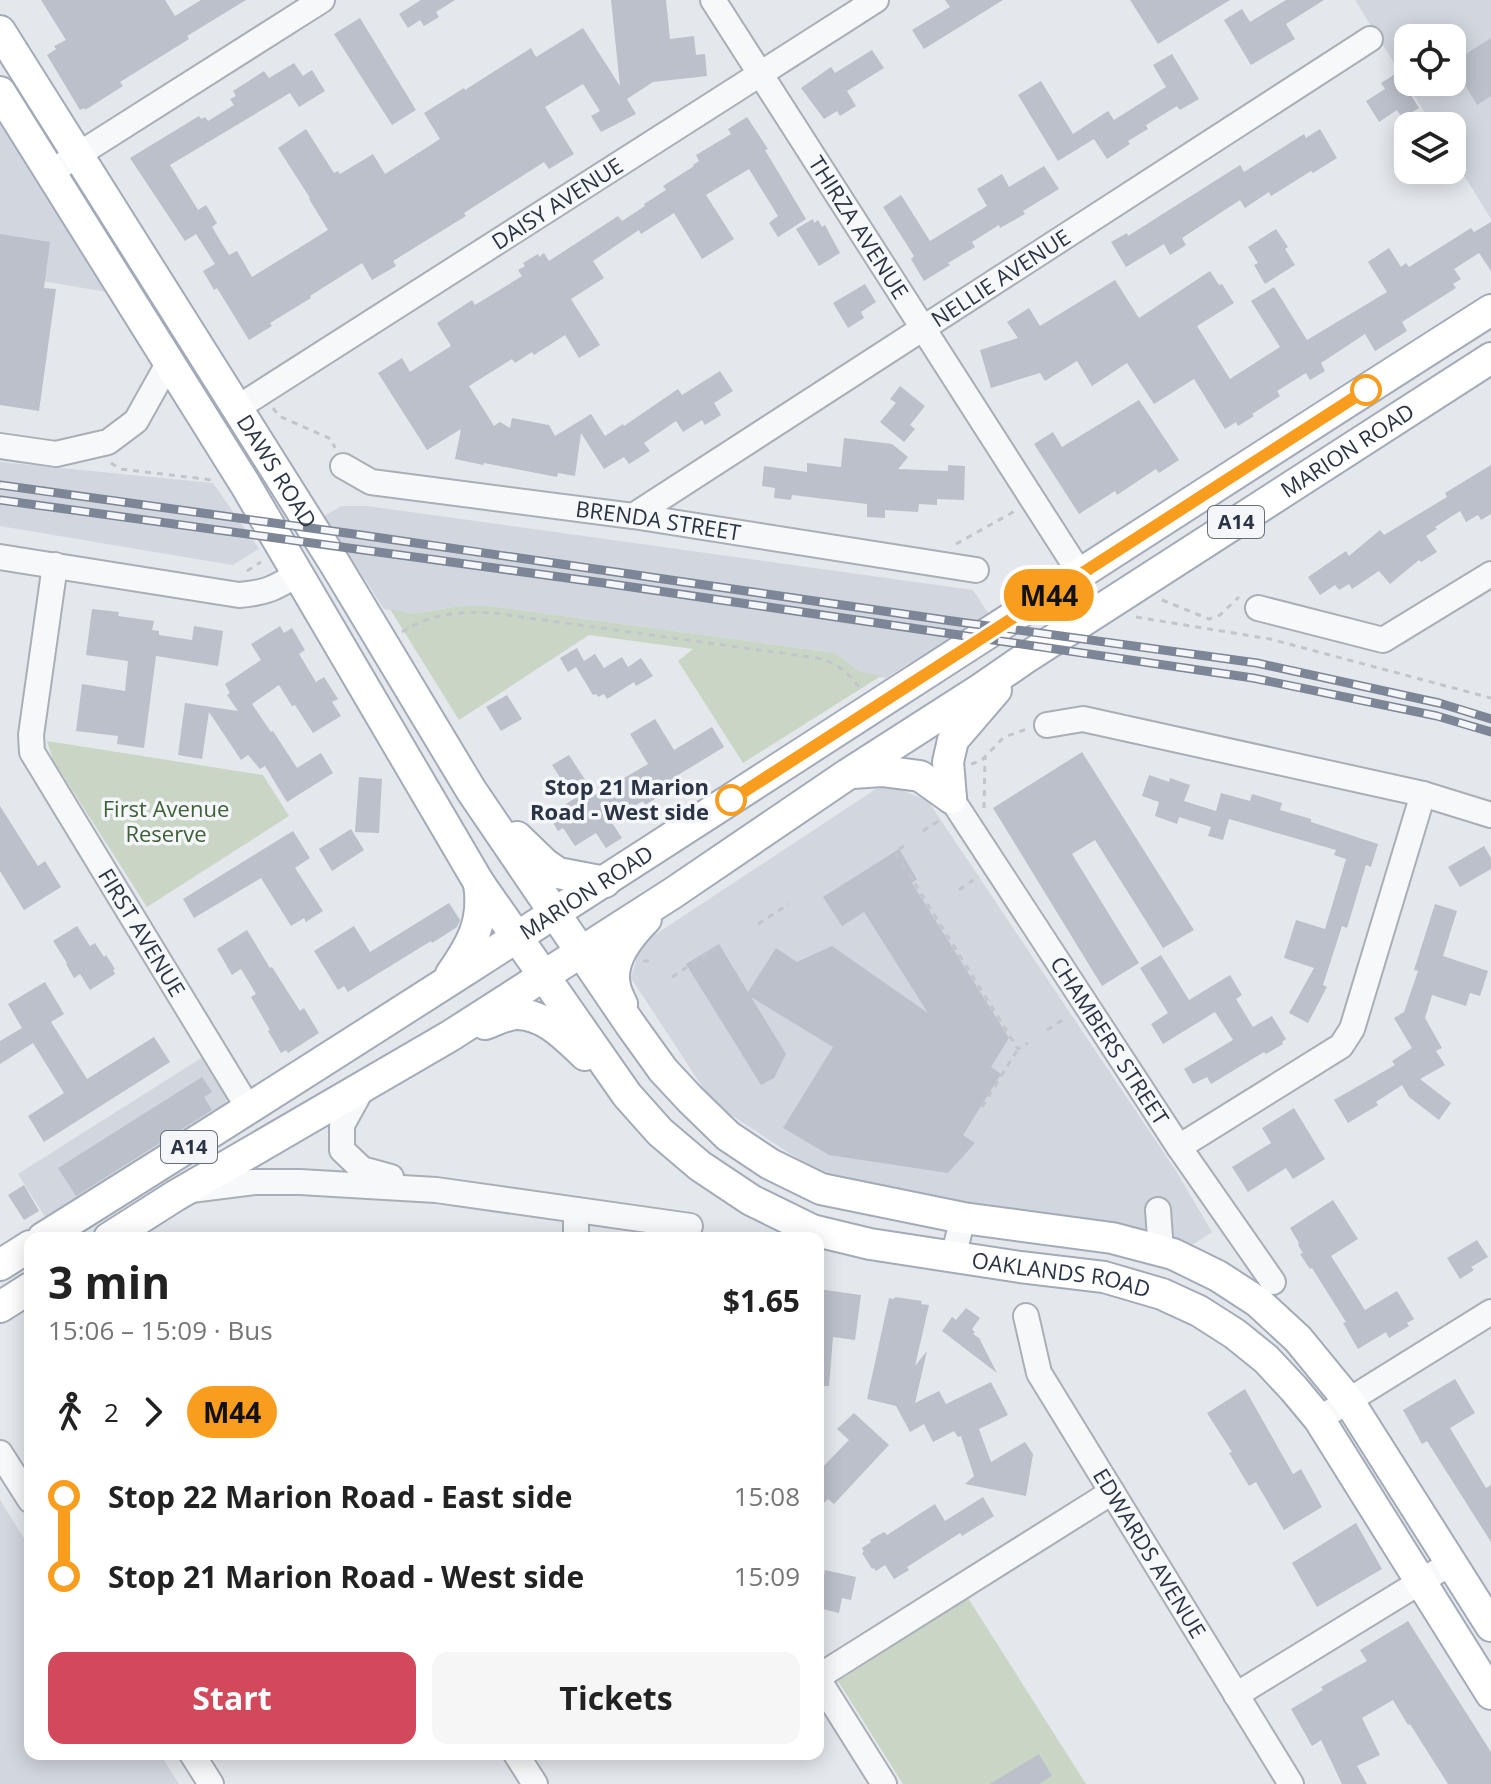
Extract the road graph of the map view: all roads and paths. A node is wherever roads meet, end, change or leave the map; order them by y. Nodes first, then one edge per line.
1 (322, 0) edge
2 (713, 0) edge
3 (876, 0) edge
4 (0, 31) edge
5 (1370, 39) dead end
6 (761, 74) junction
7 (0, 92) edge
8 (79, 155) junction
9 (51, 172) junction
10 (1491, 310) edge
11 (923, 328) junction
12 (1491, 358) edge
13 (169, 362) junction
14 (249, 400) junction
15 (98, 444) junction
16 (0, 446) edge
17 (343, 466) joint
18 (245, 484) junction
19 (1034, 501) junction
20 (633, 516) junction
21 (0, 557) edge
22 (924, 562) junction
23 (55, 565) junction
24 (976, 570) dead end
25 (298, 574) junction
26 (1491, 574) edge
27 (1081, 575) junction
28 (1161, 600) dead end
29 (1251, 601) joint
30 (1136, 617) dead end
31 (396, 637) dead end
32 (1024, 659) junction
33 (870, 691) dead end
34 (1491, 698) edge
35 (1047, 725) joint
36 (985, 757) junction
37 (959, 763) dead end
38 (848, 774) junction
39 (471, 790) junction
40 (1423, 794) junction
41 (947, 808) junction
42 (1491, 815) edge
43 (984, 820) dead end
44 (923, 831) dead end
45 (904, 846) dead end
46 (984, 873) dead end
47 (605, 882) junction
48 (479, 883) junction
49 (959, 890) dead end
50 (673, 893) junction
51 (789, 904) dead end
52 (554, 914) junction
53 (758, 924) dead end
54 (517, 937) junction
55 (714, 950) dead end
56 (580, 952) junction
57 (544, 975) junction
58 (672, 977) dead end
59 (442, 986) junction
60 (1072, 1013) dead end
61 (630, 1024) junction
62 (1047, 1030) dead end
63 (450, 1036) junction
64 (1028, 1043) dead end
65 (1018, 1049) junction
66 (363, 1087) junction
67 (627, 1095) junction
68 (982, 1107) dead end
69 (249, 1109) junction
70 (1179, 1147) junction
71 (436, 1190) junction
72 (183, 1191) junction
73 (576, 1210) junction
74 (1158, 1210) dead end
75 (963, 1218) junction
76 (690, 1226) dead end
77 (53, 1232) edge
78 (118, 1232) edge
79 (576, 1232) edge
80 (820, 1232) edge
81 (824, 1233) edge
82 (24, 1250) edge
83 (1161, 1251) junction
84 (953, 1257) junction
85 (0, 1265) edge
86 (1273, 1282) dead end
87 (24, 1292) edge
88 (0, 1307) edge
89 (1491, 1312) edge
90 (1026, 1316) dead end
91 (1348, 1400) junction
92 (1319, 1419) junction
93 (0, 1453) edge
94 (24, 1491) edge
95 (1112, 1492) junction
96 (1451, 1563) junction
97 (1420, 1582) junction
98 (1491, 1626) edge
99 (824, 1674) edge
100 (824, 1688) edge
101 (1491, 1694) edge
102 (1236, 1695) junction
103 (196, 1760) edge
104 (520, 1760) edge
105 (211, 1784) edge
106 (535, 1784) edge
107 (884, 1784) edge
108 (1291, 1784) edge

1 - 8 street
2 - 6 street, THIRZA AVENUE
3 - 6 street, DAISY AVENUE
4 - 8 main road, DAWS ROAD
5 - 11 street, NELLIE AVENUE
6 - 11 street, THIRZA AVENUE
6 - 14 street, DAISY AVENUE
7 - 9 main road, DAWS ROAD
8 - 9 street
8 - 14 main road, DAWS ROAD
9 - 13 main road, DAWS ROAD
10 - 27 main road, MARION ROAD / A14
11 - 19 street, THIRZA AVENUE
11 - 20 street, NELLIE AVENUE
12 - 32 main road, MARION ROAD / A14
13 - 15 street
13 - 18 main road, DAWS ROAD
14 - 17 path
14 - 39 main road, DAWS ROAD
15 - 16 street
15 - 18 path
17 - 20 street, BRENDA STREET
18 - 25 main road, DAWS ROAD
19 - 22 path
19 - 27 street, THIRZA AVENUE
20 - 22 street, BRENDA STREET
21 - 23 street
22 - 24 street, BRENDA STREET
23 - 25 street
23 - 69 street, FIRST AVENUE
25 - 48 main road, DAWS ROAD
26 - 29 street
27 - 47 main road, MARION ROAD / A14
28 - 29 path
30 - 34 path
31 - 33 path
32 - 38 main road, MARION ROAD / A14
32 - 41 main road
35 - 36 path
35 - 40 street
36 - 37 path
36 - 43 path
38 - 41 main road
38 - 50 main road, MARION ROAD / A14
39 - 47 main road
39 - 52 main road, DAWS ROAD
40 - 42 street
40 - 70 street
41 - 44 path
41 - 70 street, CHAMBERS STREET
45 - 65 path
46 - 49 path
47 - 52 main road, MARION ROAD / A14
48 - 54 main road, DAWS ROAD
48 - 59 main road
50 - 56 main road, MARION ROAD / A14
50 - 61 main road
51 - 53 path
52 - 54 main road, MARION ROAD / A14
52 - 56 main road, DAWS ROAD
54 - 57 main road, DAWS ROAD
54 - 59 main road, MARION ROAD / A14
55 - 58 path
56 - 57 main road, MARION ROAD / A14
56 - 61 main road, OAKLANDS ROAD
57 - 63 main road, MARION ROAD / A14
57 - 67 main road, OAKLANDS ROAD
59 - 69 main road, MARION ROAD / A14
60 - 62 path
61 - 75 main road, OAKLANDS ROAD
63 - 66 main road, MARION ROAD / A14
63 - 67 main road
64 - 65 path
65 - 68 path
66 - 71 street
66 - 72 main road, MARION ROAD / A14
67 - 80 main road, OAKLANDS ROAD
69 - 77 main road, MARION ROAD / A14
70 - 86 street, CHAMBERS STREET
71 - 72 street
71 - 73 street
72 - 78 main road, MARION ROAD / A14
73 - 76 street
73 - 79 street
74 - 83 street
75 - 83 main road, OAKLANDS ROAD
75 - 84 street
81 - 84 main road, OAKLANDS ROAD
82 - 85 main road
83 - 91 main road, OAKLANDS ROAD
84 - 92 main road, OAKLANDS ROAD
87 - 88 main road
89 - 91 street
90 - 95 street, EDWARDS AVENUE
91 - 92 street
91 - 96 main road, OAKLANDS ROAD
92 - 97 main road, OAKLANDS ROAD
93 - 94 street
95 - 99 street
95 - 102 street, EDWARDS AVENUE
96 - 97 street
96 - 98 main road, OAKLANDS ROAD
97 - 101 main road, OAKLANDS ROAD
97 - 102 street
100 - 107 street
102 - 108 street, EDWARDS AVENUE
103 - 105 street
104 - 106 street

